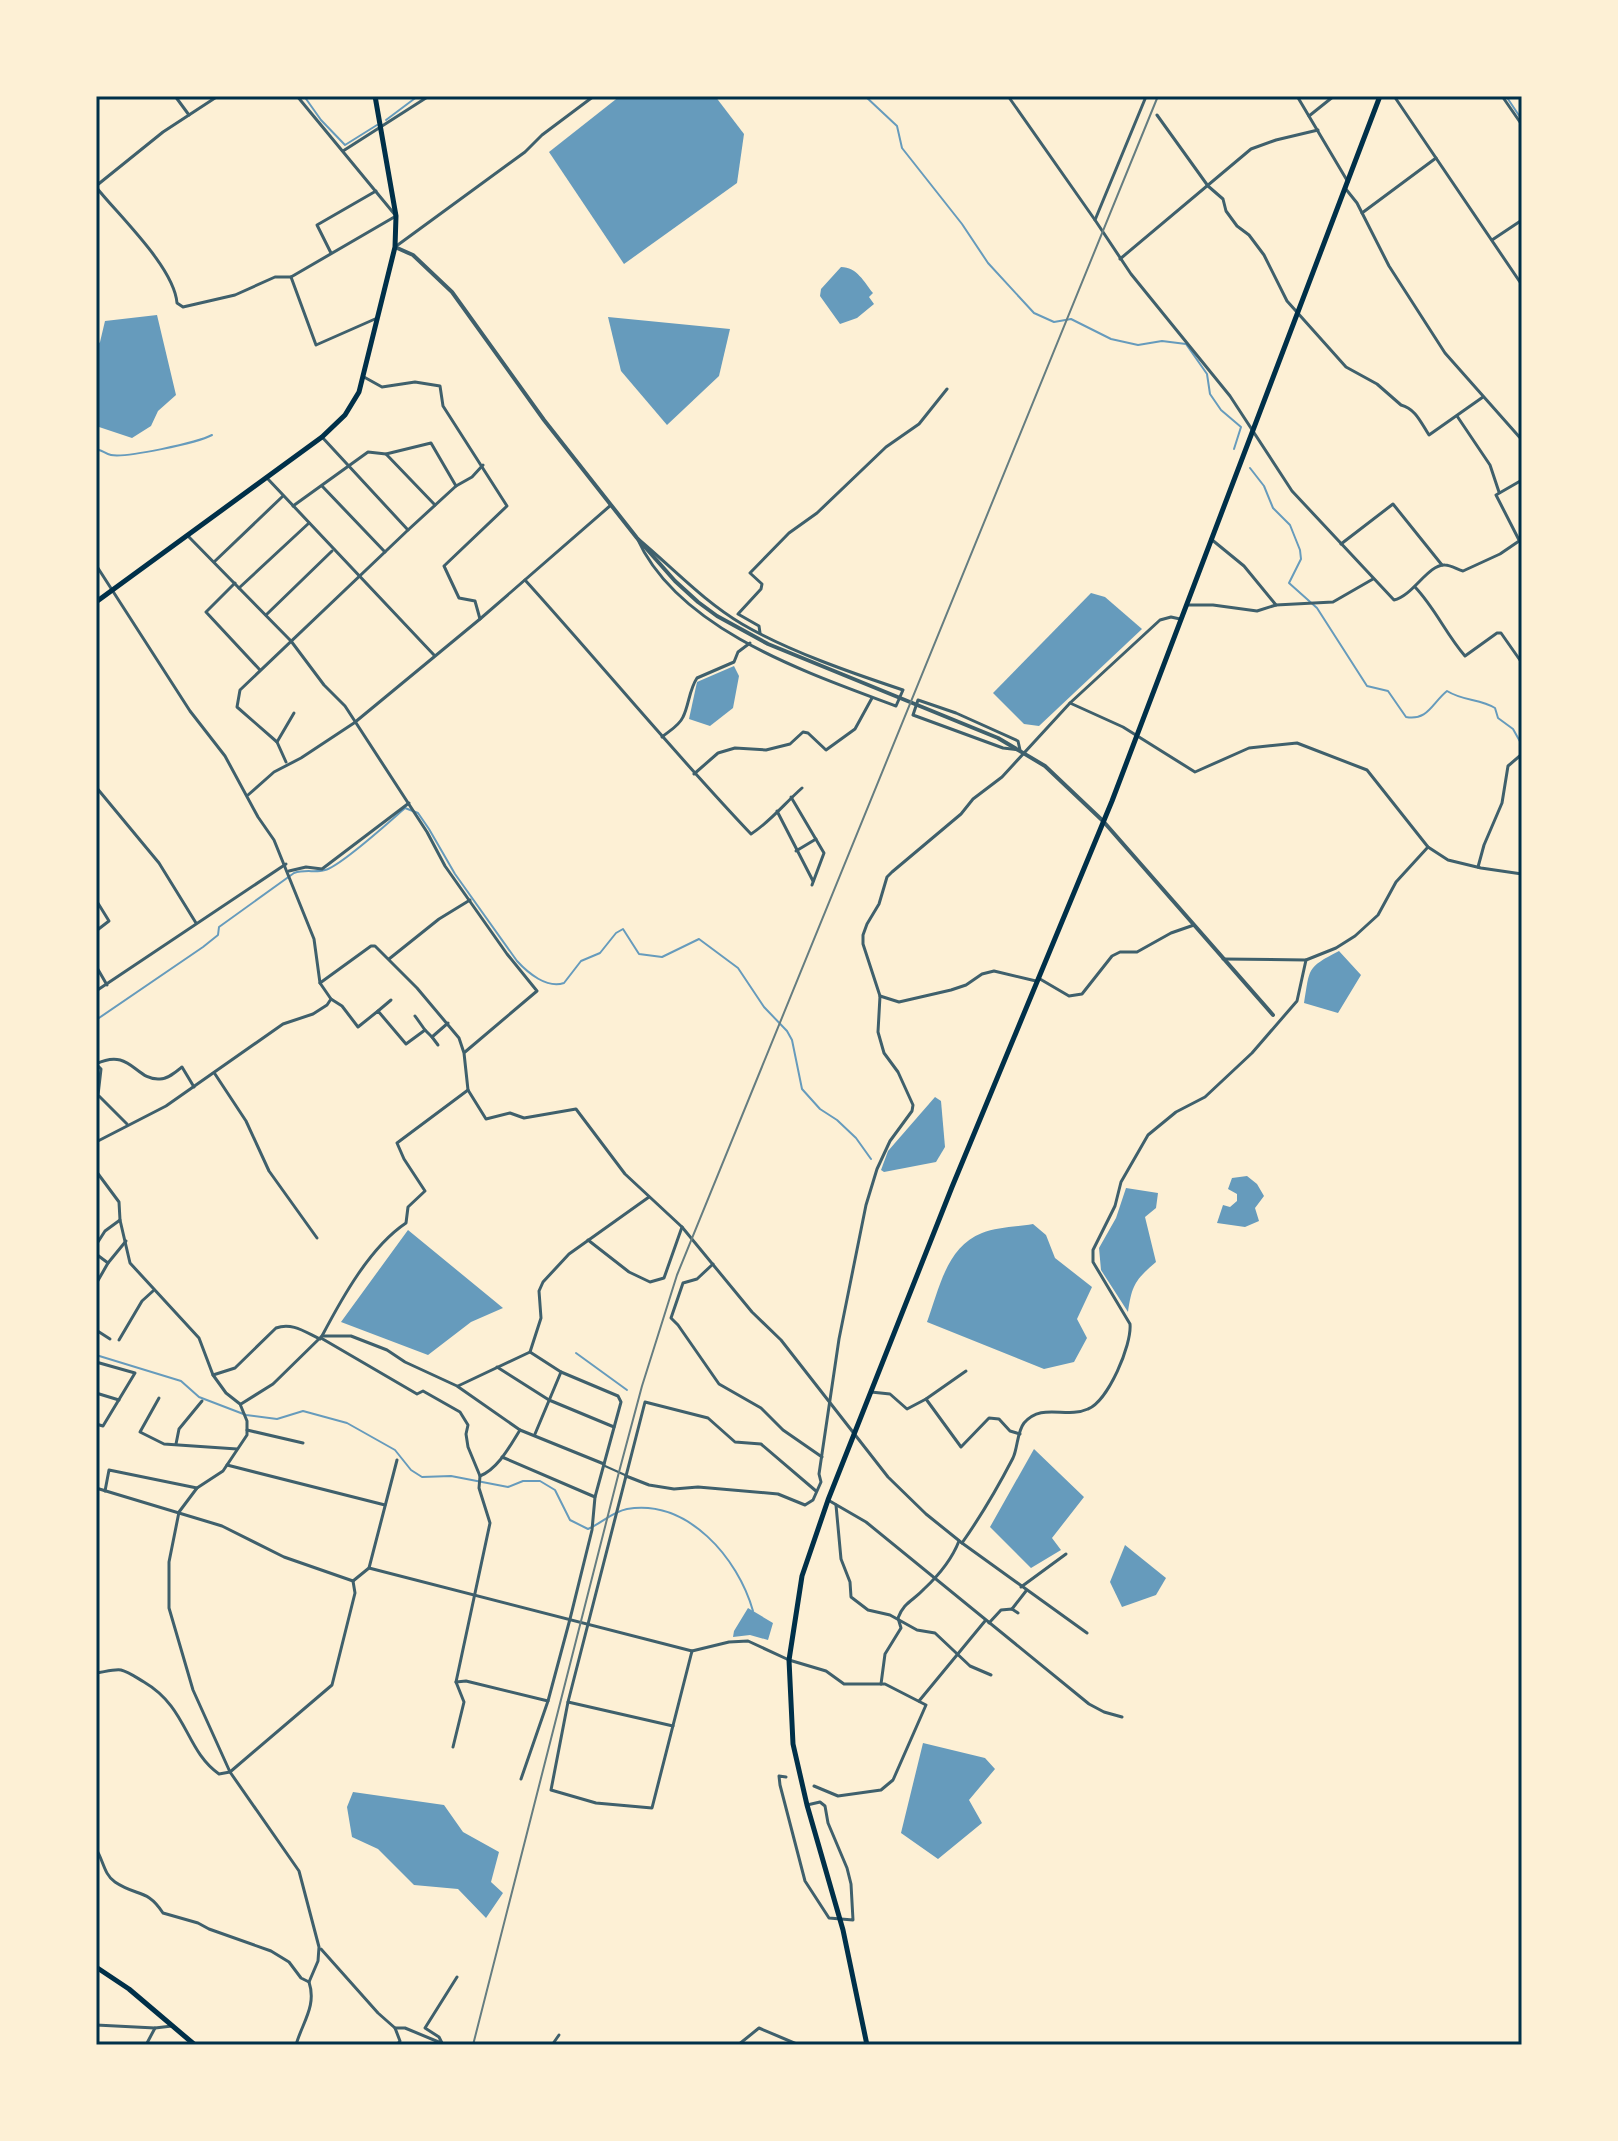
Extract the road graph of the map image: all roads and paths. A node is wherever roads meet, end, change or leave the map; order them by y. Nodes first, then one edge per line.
1 (175, 96) edge
2 (218, 96) edge
3 (297, 96) edge
4 (375, 96) edge
5 (429, 96) edge
6 (594, 96) edge
7 (1008, 96) edge
8 (1143, 96) edge
9 (1297, 96) edge
10 (1334, 96) edge
11 (1380, 96) edge
12 (1502, 96) edge
13 (1397, 97) edge
14 (189, 115) junction
15 (1157, 115) dead end
16 (1309, 116) junction
17 (1522, 125) edge
18 (381, 126) junction
19 (1318, 130) junction
20 (343, 151) junction
21 (1436, 158) junction
22 (1347, 185) junction
23 (96, 186) edge
24 (1208, 186) junction
25 (376, 191) junction
26 (1362, 213) junction
27 (396, 216) junction
28 (1095, 220) junction
29 (1522, 220) edge
30 (1492, 240) junction
31 (395, 247) junction
32 (331, 254) junction
33 (1120, 259) junction
34 (291, 277) junction
35 (1522, 285) edge
36 (1298, 312) junction
37 (378, 318) junction
38 (364, 377) junction
39 (947, 389) dead end
40 (1483, 397) junction
41 (1457, 415) junction
42 (1253, 430) junction
43 (322, 437) junction
44 (1522, 440) edge
45 (386, 454) junction
46 (483, 465) junction
47 (350, 466) junction
48 (267, 478) junction
49 (1522, 480) edge
50 (322, 486) junction
51 (456, 486) junction
52 (1499, 492) junction
53 (283, 496) junction
54 (435, 505) junction
55 (611, 505) junction
56 (293, 506) junction
57 (309, 523) junction
58 (408, 530) junction
59 (187, 535) junction
60 (637, 538) junction
61 (1211, 539) junction
62 (1521, 540) edge
63 (1340, 545) junction
64 (334, 550) junction
65 (385, 552) junction
66 (214, 562) junction
67 (96, 565) edge
68 (1442, 565) junction
69 (358, 577) junction
70 (1373, 579) junction
71 (525, 580) junction
72 (235, 583) junction
73 (1415, 587) junction
74 (239, 588) junction
75 (112, 590) junction
76 (96, 602) edge
77 (1186, 605) junction
78 (1276, 605) junction
79 (266, 615) junction
80 (480, 619) junction
81 (1180, 619) junction
82 (760, 633) junction
83 (291, 641) junction
84 (750, 643) junction
85 (434, 655) junction
86 (1522, 663) edge
87 (261, 670) junction
88 (873, 697) junction
89 (1070, 703) junction
90 (294, 713) dead end
91 (354, 723) junction
92 (1136, 736) junction
93 (662, 737) junction
94 (277, 742) junction
95 (1022, 751) junction
96 (1522, 754) edge
97 (287, 763) junction
98 (694, 774) junction
99 (96, 787) edge
100 (802, 788) dead end
101 (248, 795) junction
102 (791, 797) junction
103 (409, 803) junction
104 (777, 811) junction
105 (1103, 821) junction
106 (816, 839) junction
107 (1428, 847) junction
108 (796, 851) junction
109 (286, 864) junction
110 (1478, 867) junction
111 (289, 871) junction
112 (1522, 874) edge
113 (96, 900) edge
114 (470, 900) junction
115 (196, 923) junction
116 (1194, 925) junction
117 (96, 931) edge
118 (1223, 959) junction
119 (388, 960) junction
120 (1306, 960) junction
121 (96, 966) edge
122 (1037, 979) junction
123 (320, 983) junction
124 (107, 985) junction
125 (96, 991) edge
126 (880, 996) junction
127 (331, 999) junction
128 (391, 1000) dead end
129 (378, 1011) junction
130 (1273, 1015) dead end
131 (415, 1016) dead end
132 (448, 1023) junction
133 (425, 1030) junction
134 (432, 1037) junction
135 (438, 1045) dead end
136 (464, 1053) junction
137 (96, 1064) edge
138 (215, 1074) junction
139 (194, 1087) junction
140 (468, 1090) junction
141 (127, 1124) junction
142 (96, 1142) edge
143 (96, 1171) edge
144 (649, 1197) junction
145 (120, 1220) junction
146 (682, 1227) junction
147 (317, 1238) dead end
148 (588, 1240) junction
149 (126, 1241) junction
150 (96, 1245) edge
151 (96, 1254) edge
152 (108, 1263) junction
153 (714, 1263) junction
154 (96, 1284) edge
155 (155, 1289) junction
156 (96, 1330) edge
157 (321, 1338) junction
158 (110, 1339) dead end
159 (119, 1340) dead end
160 (530, 1352) junction
161 (96, 1362) edge
162 (497, 1367) junction
163 (966, 1371) dead end
164 (561, 1372) junction
165 (213, 1375) junction
166 (457, 1386) junction
167 (870, 1392) junction
168 (96, 1393) edge
169 (159, 1398) dead end
170 (926, 1399) junction
171 (119, 1400) junction
172 (549, 1400) junction
173 (202, 1401) dead end
174 (830, 1403) junction
175 (240, 1404) junction
176 (96, 1424) edge
177 (614, 1427) junction
178 (247, 1430) junction
179 (520, 1430) junction
180 (535, 1434) junction
181 (1020, 1434) junction
182 (853, 1435) junction
183 (303, 1443) dead end
184 (176, 1444) junction
185 (237, 1449) junction
186 (502, 1457) junction
187 (822, 1457) junction
188 (397, 1460) dead end
189 (227, 1465) junction
190 (604, 1465) junction
191 (480, 1476) junction
192 (626, 1476) junction
193 (96, 1488) edge
194 (197, 1488) junction
195 (105, 1491) junction
196 (817, 1492) junction
197 (595, 1497) junction
198 (828, 1500) junction
199 (385, 1505) junction
200 (836, 1505) junction
201 (179, 1512) junction
202 (960, 1541) junction
203 (1066, 1554) dead end
204 (369, 1568) junction
205 (935, 1578) junction
206 (353, 1581) junction
207 (1021, 1587) junction
208 (1026, 1591) junction
209 (475, 1594) junction
210 (1012, 1609) junction
211 (1018, 1613) dead end
212 (570, 1619) junction
213 (899, 1621) junction
214 (588, 1622) junction
215 (987, 1622) junction
216 (1087, 1633) dead end
217 (692, 1651) junction
218 (957, 1656) junction
219 (789, 1660) junction
220 (96, 1673) edge
221 (991, 1675) dead end
222 (456, 1682) junction
223 (881, 1684) junction
224 (548, 1701) junction
225 (919, 1701) junction
226 (568, 1702) junction
227 (1122, 1717) dead end
228 (673, 1726) junction
229 (453, 1747) dead end
230 (230, 1772) junction
231 (786, 1777) dead end
232 (521, 1779) dead end
233 (814, 1786) dead end
234 (807, 1805) junction
235 (96, 1849) edge
236 (319, 1947) junction
237 (96, 1967) edge
238 (457, 1977) dead end
239 (309, 1982) junction
240 (96, 2025) edge
241 (173, 2026) junction
242 (155, 2028) junction
243 (395, 2028) junction
244 (559, 2035) dead end
245 (444, 2044) edge
246 (146, 2045) edge
247 (195, 2045) edge
248 (296, 2045) edge
249 (397, 2045) edge
250 (552, 2045) edge
251 (738, 2045) edge
252 (799, 2045) edge
253 (867, 2045) edge

1 - 14 street
2 - 14 street
3 - 20 street
4 - 18 highway
5 - 18 street
6 - 31 street
7 - 28 street
8 - 28 street
9 - 16 street
10 - 16 street
11 - 22 highway
12 - 17 street
13 - 21 street
14 - 23 street
15 - 24 street
16 - 19 street
18 - 20 street
18 - 27 highway
19 - 22 street
19 - 24 street
20 - 25 street
21 - 26 street
21 - 30 street
22 - 26 street
22 - 36 highway
23 - 34 street
24 - 33 street
24 - 36 street
25 - 27 street
25 - 32 street
26 - 40 street
27 - 31 highway
27 - 32 street
28 - 33 street
29 - 30 street
30 - 35 street
31 - 37 highway
31 - 55 street
32 - 34 street
33 - 42 street
34 - 37 street
36 - 41 street
36 - 42 highway
37 - 38 highway
38 - 43 highway
38 - 46 street
39 - 82 street
40 - 41 street
40 - 44 street
41 - 52 street
42 - 61 highway
42 - 63 street
43 - 47 street
43 - 48 highway
45 - 47 street
45 - 51 street
45 - 54 street
46 - 51 street
46 - 80 street
47 - 50 street
47 - 58 street
48 - 53 street
48 - 59 highway
49 - 52 street
50 - 56 street
50 - 65 street
51 - 54 street
52 - 62 street
53 - 56 street
53 - 66 street
54 - 58 street
55 - 60 street
55 - 71 street
56 - 57 street
57 - 64 street
57 - 74 street
58 - 65 street
59 - 66 street
59 - 75 highway
60 - 82 street
60 - 84 street
60 - 95 street
61 - 77 highway
61 - 78 street
62 - 68 street
63 - 68 street
63 - 70 street
64 - 69 street
64 - 79 street
65 - 69 street
66 - 72 street
67 - 75 street
68 - 73 street
69 - 83 street
69 - 85 street
70 - 73 street
70 - 78 street
71 - 80 street
71 - 93 street
72 - 74 street
72 - 87 street
73 - 86 street
74 - 79 street
75 - 76 highway
75 - 101 street
77 - 78 street
77 - 81 highway
79 - 83 street
80 - 85 street
81 - 89 street
81 - 92 highway
82 - 88 street
83 - 87 street
83 - 91 street
84 - 88 street
84 - 93 street
85 - 91 street
87 - 94 street
88 - 98 street
89 - 92 street
89 - 95 street
90 - 94 street
91 - 97 street
91 - 103 street
92 - 105 highway
92 - 107 street
93 - 98 street
94 - 97 street
95 - 95 street
95 - 105 street
95 - 126 street
96 - 110 street
97 - 101 street
98 - 104 street
99 - 115 street
100 - 102 street
101 - 109 street
102 - 104 street
102 - 106 street
103 - 111 street
103 - 114 street
104 - 108 street
105 - 116 street
105 - 122 highway
106 - 108 street
106 - 108 street
107 - 110 street
107 - 120 street
109 - 111 street
109 - 115 street
110 - 112 street
111 - 123 street
113 - 117 street
114 - 119 street
114 - 136 street
115 - 124 street
116 - 118 street
116 - 122 street
118 - 120 street
118 - 130 street
119 - 123 street
119 - 132 street
120 - 181 street
121 - 124 street
122 - 126 street
122 - 167 highway
123 - 127 street
124 - 125 street
126 - 174 street
127 - 129 street
127 - 138 street
128 - 129 street
129 - 133 street
131 - 133 street
132 - 134 street
132 - 136 street
133 - 134 street
134 - 135 street
136 - 140 street
137 - 139 street
137 - 141 street
138 - 139 street
138 - 147 street
139 - 141 street
140 - 144 street
140 - 157 street
141 - 142 street
143 - 145 street
144 - 146 street
144 - 148 street
145 - 149 street
145 - 150 street
146 - 148 street
146 - 153 street
148 - 160 street
149 - 152 street
149 - 155 street
151 - 152 street
152 - 154 street
153 - 174 street
153 - 187 street
155 - 159 street
155 - 165 street
156 - 158 street
157 - 165 street
157 - 166 street
157 - 175 street
157 - 191 street
160 - 162 street
160 - 164 street
161 - 171 street
162 - 166 street
162 - 172 street
163 - 170 street
164 - 172 street
164 - 177 street
165 - 175 street
166 - 179 street
167 - 170 street
167 - 182 highway
168 - 171 street
169 - 184 street
170 - 181 street
171 - 176 street
172 - 177 street
172 - 180 street
173 - 184 street
174 - 182 street
174 - 187 street
175 - 178 street
177 - 190 street
178 - 183 street
178 - 185 street
179 - 180 street
179 - 186 street
180 - 190 street
181 - 202 street
182 - 198 highway
182 - 202 street
184 - 185 street
185 - 189 street
186 - 191 street
186 - 197 street
187 - 196 street
188 - 199 street
189 - 194 street
189 - 199 street
190 - 192 street
190 - 197 street
191 - 209 street
192 - 196 street
192 - 196 street
192 - 214 street
193 - 195 street
194 - 195 street
194 - 201 street
195 - 201 street
197 - 212 street
198 - 200 street
198 - 219 highway
199 - 204 street
200 - 205 street
200 - 213 street
201 - 206 street
201 - 230 street
202 - 205 street
202 - 207 street
203 - 207 street
204 - 206 street
204 - 209 street
205 - 213 street
205 - 215 street
206 - 230 street
207 - 208 street
208 - 210 street
208 - 216 street
209 - 212 street
209 - 222 street
210 - 211 street
210 - 215 street
212 - 214 street
212 - 224 street
213 - 218 street
213 - 223 street
214 - 217 street
214 - 226 street
215 - 218 street
215 - 227 street
217 - 219 street
217 - 228 street
218 - 221 street
218 - 225 street
219 - 223 street
219 - 234 highway
220 - 230 street
222 - 224 street
222 - 229 street
223 - 225 street
224 - 232 street
225 - 233 street
226 - 228 street
226 - 228 street
230 - 236 street
231 - 234 street
234 - 253 highway
235 - 239 street
236 - 239 street
236 - 243 street
237 - 241 highway
238 - 245 street
239 - 248 street
240 - 242 street
241 - 242 street
241 - 247 highway
242 - 246 street
243 - 245 street
243 - 249 street
244 - 250 street
251 - 252 street

